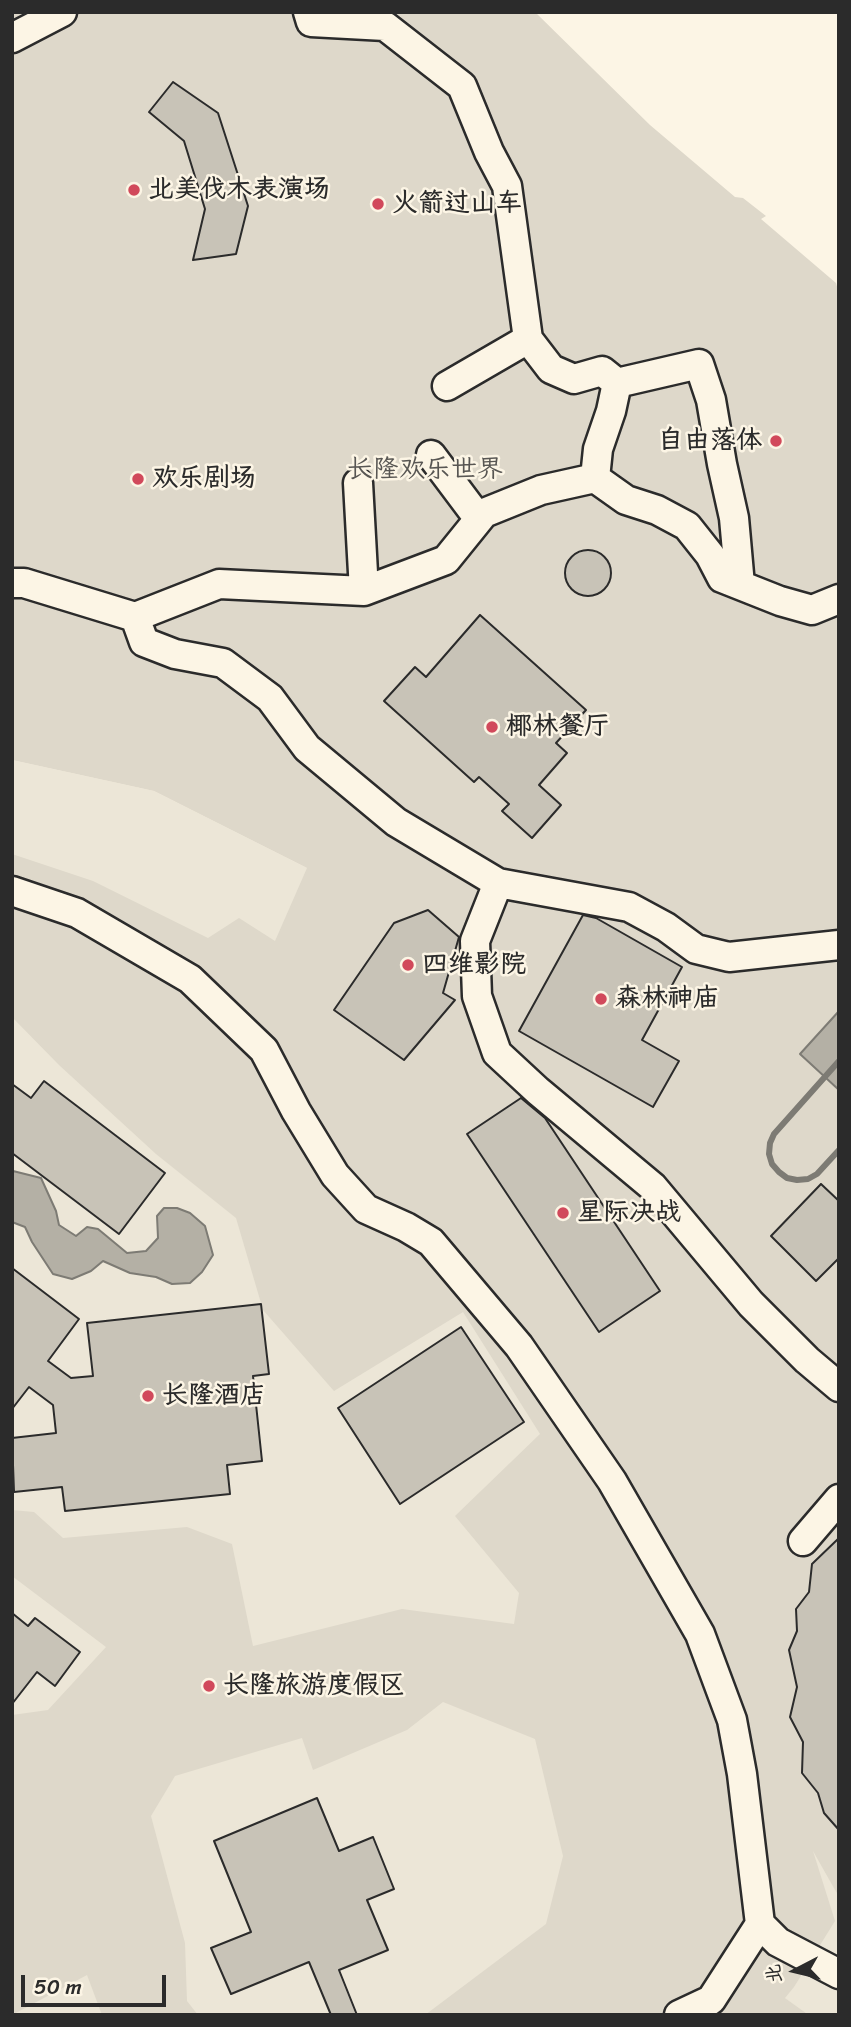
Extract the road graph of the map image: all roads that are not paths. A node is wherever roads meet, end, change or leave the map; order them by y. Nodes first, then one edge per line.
1 (62, 12) edge
2 (308, 12) edge
3 (12, 38) edge
4 (528, 339) junction
5 (617, 383) junction
6 (447, 386) dead end
7 (431, 455) dead end
8 (595, 478) junction
9 (358, 482) dead end
10 (479, 519) junction
11 (12, 583) edge
12 (740, 585) junction
13 (364, 591) junction
14 (839, 599) edge
15 (135, 617) junction
16 (498, 883) junction
17 (12, 891) edge
18 (839, 945) edge
19 (839, 1387) edge
20 (839, 1499) edge
21 (803, 1541) dead end
22 (760, 1924) junction
23 (839, 1974) edge
24 (679, 2015) edge

1 - 3 street
2 - 4 street
4 - 5 street
4 - 6 street
5 - 8 street
5 - 12 street
7 - 10 street
8 - 10 street
8 - 12 street
9 - 13 street
10 - 13 street
11 - 15 street
12 - 14 street
13 - 15 street
15 - 16 street
16 - 18 street
16 - 19 street
17 - 22 street
20 - 21 street
22 - 23 street
22 - 24 street

